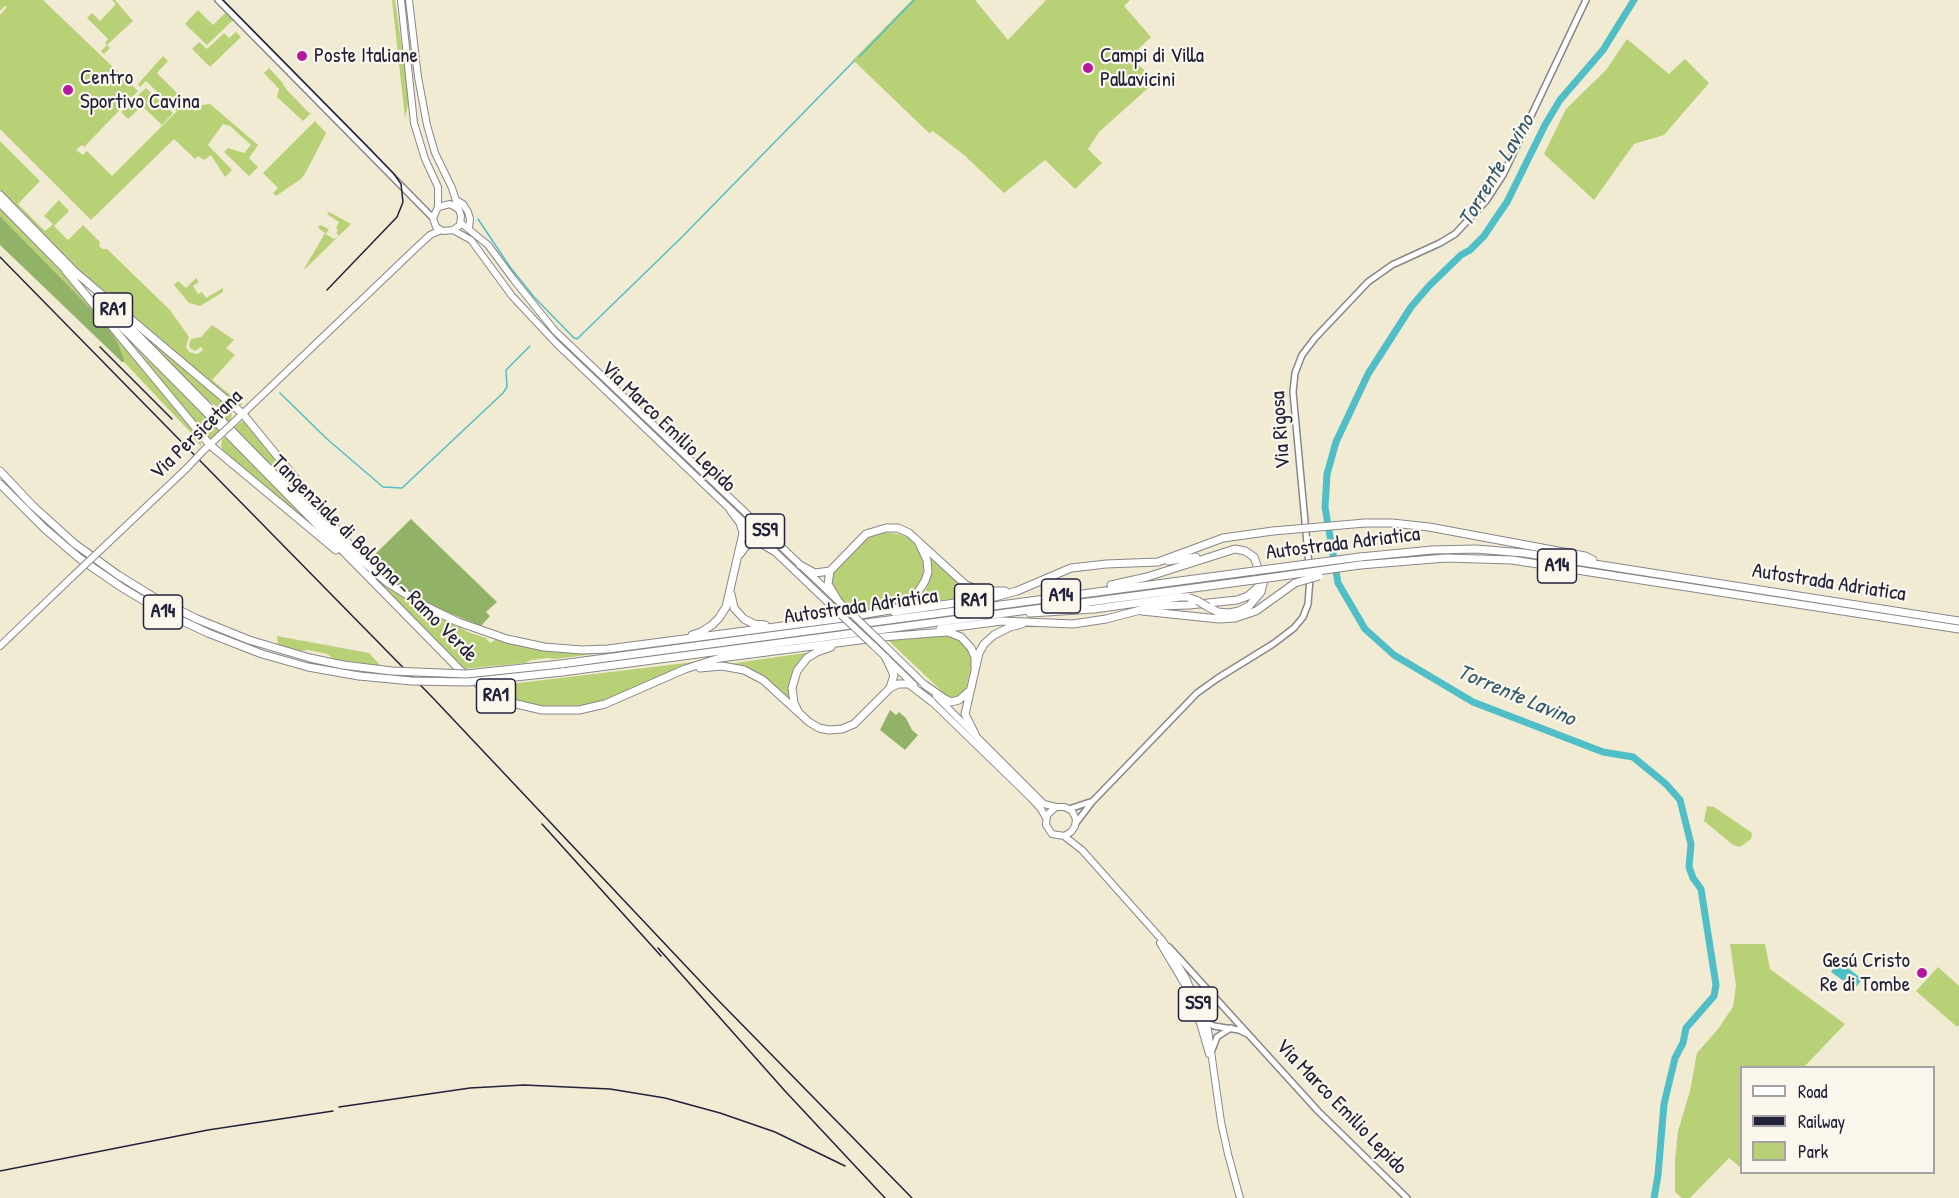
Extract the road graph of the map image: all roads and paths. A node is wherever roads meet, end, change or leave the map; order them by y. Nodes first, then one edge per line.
1 (218, 0) edge
2 (401, 0) edge
3 (409, 0) edge
4 (1586, 0) edge
5 (0, 195) edge
6 (456, 200) junction
7 (0, 203) edge
8 (438, 207) junction
9 (458, 208) junction
10 (434, 221) junction
11 (461, 223) junction
12 (469, 228) junction
13 (441, 230) junction
14 (453, 230) junction
15 (417, 247) junction
16 (66, 271) junction
17 (75, 272) junction
18 (243, 414) junction
19 (210, 445) junction
20 (0, 471) edge
21 (0, 484) edge
22 (731, 511) junction
23 (918, 541) junction
24 (774, 551) junction
25 (737, 562) junction
26 (1158, 562) junction
27 (1604, 564) junction
28 (800, 565) junction
29 (1360, 566) junction
30 (830, 571) junction
31 (383, 579) junction
32 (1017, 591) junction
33 (730, 592) junction
34 (1067, 595) junction
35 (387, 596) junction
36 (837, 599) junction
37 (1131, 612) junction
38 (991, 614) junction
39 (861, 615) junction
40 (831, 620) junction
41 (1959, 621) edge
42 (1036, 622) junction
43 (1959, 629) edge
44 (857, 640) junction
45 (884, 640) junction
46 (651, 644) junction
47 (0, 646) edge
48 (886, 658) junction
49 (975, 667) junction
50 (925, 685) junction
51 (647, 687) junction
52 (890, 688) junction
53 (970, 690) junction
54 (931, 701) junction
55 (803, 718) junction
56 (975, 734) junction
57 (1092, 802) junction
58 (1056, 807) junction
59 (1069, 809) junction
60 (1046, 818) junction
61 (1075, 826) junction
62 (1064, 836) junction
63 (1082, 850) junction
64 (1152, 930) junction
65 (1163, 941) junction
66 (1213, 993) junction
67 (1197, 1002) junction
68 (1197, 1014) junction
69 (1232, 1014) junction
70 (1205, 1023) junction
71 (1228, 1027) junction
72 (1253, 1038) junction
73 (1212, 1050) junction
74 (1214, 1074) junction
75 (1240, 1198) edge
76 (1407, 1198) edge

1 - 10 main road
2 - 8 main road
3 - 6 main road
4 - 57 main road, Via Rigosa
5 - 17 highway, RA1
6 - 9 main road
6 - 12 main road
7 - 16 highway, RA1
8 - 9 main road
8 - 10 main road
9 - 11 main road
10 - 13 main road
10 - 15 main road, Via Persicetana
11 - 12 main road, Via Marco Emilio Lepido / SS9
11 - 14 main road
12 - 28 main road, Via Marco Emilio Lepido / SS9
13 - 14 main road
13 - 15 main road, Via Persicetana
14 - 22 main road, Via Marco Emilio Lepido / SS9
15 - 18 main road, Via Persicetana
16 - 17 highway, RA1
16 - 19 highway
17 - 18 highway
18 - 19 main road, Via Persicetana, bridge
18 - 31 highway
19 - 35 highway
19 - 47 main road, Via Persicetana, bridge
20 - 34 highway, Autostrada Adriatica / A14, bridge
21 - 38 highway, Autostrada Adriatica / A14, bridge
22 - 24 main road, Via Marco Emilio Lepido / SS9
22 - 25 highway
23 - 30 highway
23 - 32 highway
23 - 39 highway
24 - 25 highway
24 - 48 main road, Via Marco Emilio Lepido / SS9, bridge
25 - 33 highway
26 - 27 highway, bridge
26 - 32 highway, RA1
26 - 38 highway, bridge
27 - 34 highway, Autostrada Adriatica / A14, bridge
27 - 41 highway, Autostrada Adriatica / A14
28 - 30 highway
28 - 36 main road, Via Marco Emilio Lepido / SS9
29 - 37 highway, bridge
29 - 38 highway, Autostrada Adriatica / A14, bridge
29 - 43 highway, Autostrada Adriatica / A14
30 - 36 highway
31 - 35 highway, Tangenziale di Bologna - Ramo Verde / RA1
31 - 46 highway, Tangenziale di Bologna - Ramo Verde / RA1
32 - 39 highway, RA1
33 - 40 highway
33 - 46 highway
34 - 37 highway
35 - 51 highway, Tangenziale di Bologna - Ramo Verde / RA1
36 - 45 main road, Via Marco Emilio Lepido / SS9, bridge
37 - 42 highway, RA1
39 - 40 highway, Tangenziale di Bologna - Ramo Verde / RA1
40 - 46 highway, Tangenziale di Bologna - Ramo Verde / RA1
42 - 45 highway, RA1
42 - 49 highway
44 - 45 highway, Tangenziale di Bologna - Ramo Verde / RA1
44 - 51 highway, Tangenziale di Bologna - Ramo Verde / RA1
44 - 55 highway
45 - 49 highway
45 - 50 main road, Via Marco Emilio Lepido / SS9
48 - 52 highway
48 - 54 main road, Via Marco Emilio Lepido / SS9
49 - 53 highway
50 - 53 highway
50 - 56 main road, Via Marco Emilio Lepido / SS9
51 - 55 highway
52 - 54 highway
52 - 55 highway
53 - 56 highway
54 - 60 main road, Via Marco Emilio Lepido / SS9
56 - 58 main road, Via Marco Emilio Lepido / SS9
57 - 59 main road, Via Rigosa
57 - 61 main road, Via Rigosa
58 - 59 main road, SS9
58 - 60 main road
59 - 61 main road, SS9
60 - 62 main road, SS9
61 - 62 main road
61 - 63 main road, SS9
62 - 63 main road, SS9
63 - 64 main road, SS9
64 - 65 main road, SS9
64 - 68 main road, SS9
65 - 66 main road, Via Marco Emilio Lepido
65 - 67 main road, SS9
66 - 67 main road
66 - 69 main road, Via Marco Emilio Lepido
67 - 68 main road
67 - 70 main road, SS9
68 - 70 main road
68 - 74 main road, SS9
69 - 71 main road
69 - 72 main road, Via Marco Emilio Lepido
70 - 71 main road, Via Marco Emilio Lepido
70 - 73 main road, SS9
71 - 72 main road, Via Marco Emilio Lepido
71 - 73 main road
72 - 76 main road, Via Marco Emilio Lepido
73 - 74 main road, SS9
74 - 75 main road, SS9

